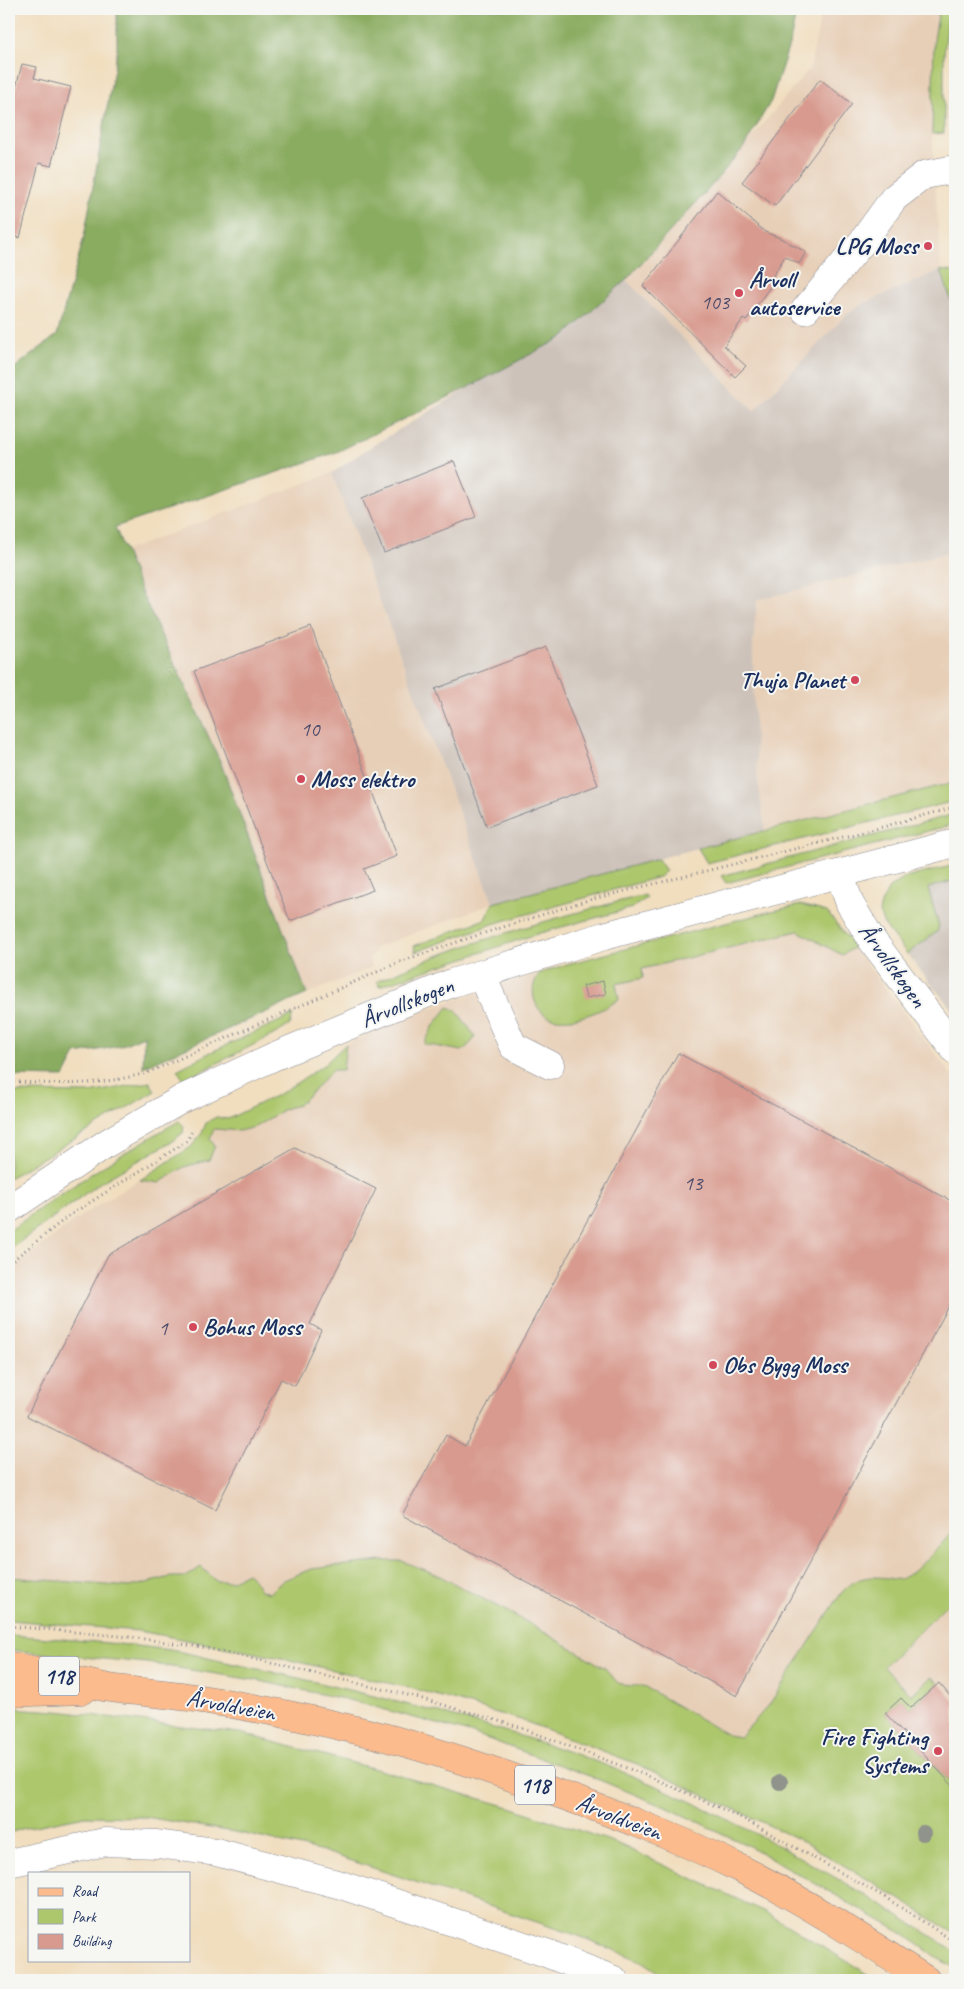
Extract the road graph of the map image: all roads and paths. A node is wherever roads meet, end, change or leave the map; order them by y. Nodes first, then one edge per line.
1 (955, 169) edge
2 (806, 310) dead end
3 (955, 843) edge
4 (840, 875) junction
5 (481, 974) junction
6 (955, 1050) edge
7 (550, 1065) dead end
8 (9, 1209) edge
9 (9, 1666) edge
10 (108, 1688) junction
11 (9, 1693) edge
12 (9, 1863) edge
13 (614, 1980) edge
14 (926, 1980) edge

1 - 2 street
3 - 4 street, Årvollskogen
4 - 5 street, Årvollskogen
4 - 6 street, Årvollskogen
5 - 7 street
5 - 8 street, Årvollskogen
9 - 10 main road, 118
10 - 11 main road, 118
10 - 14 main road, Årvoldveien / 118
12 - 13 street

